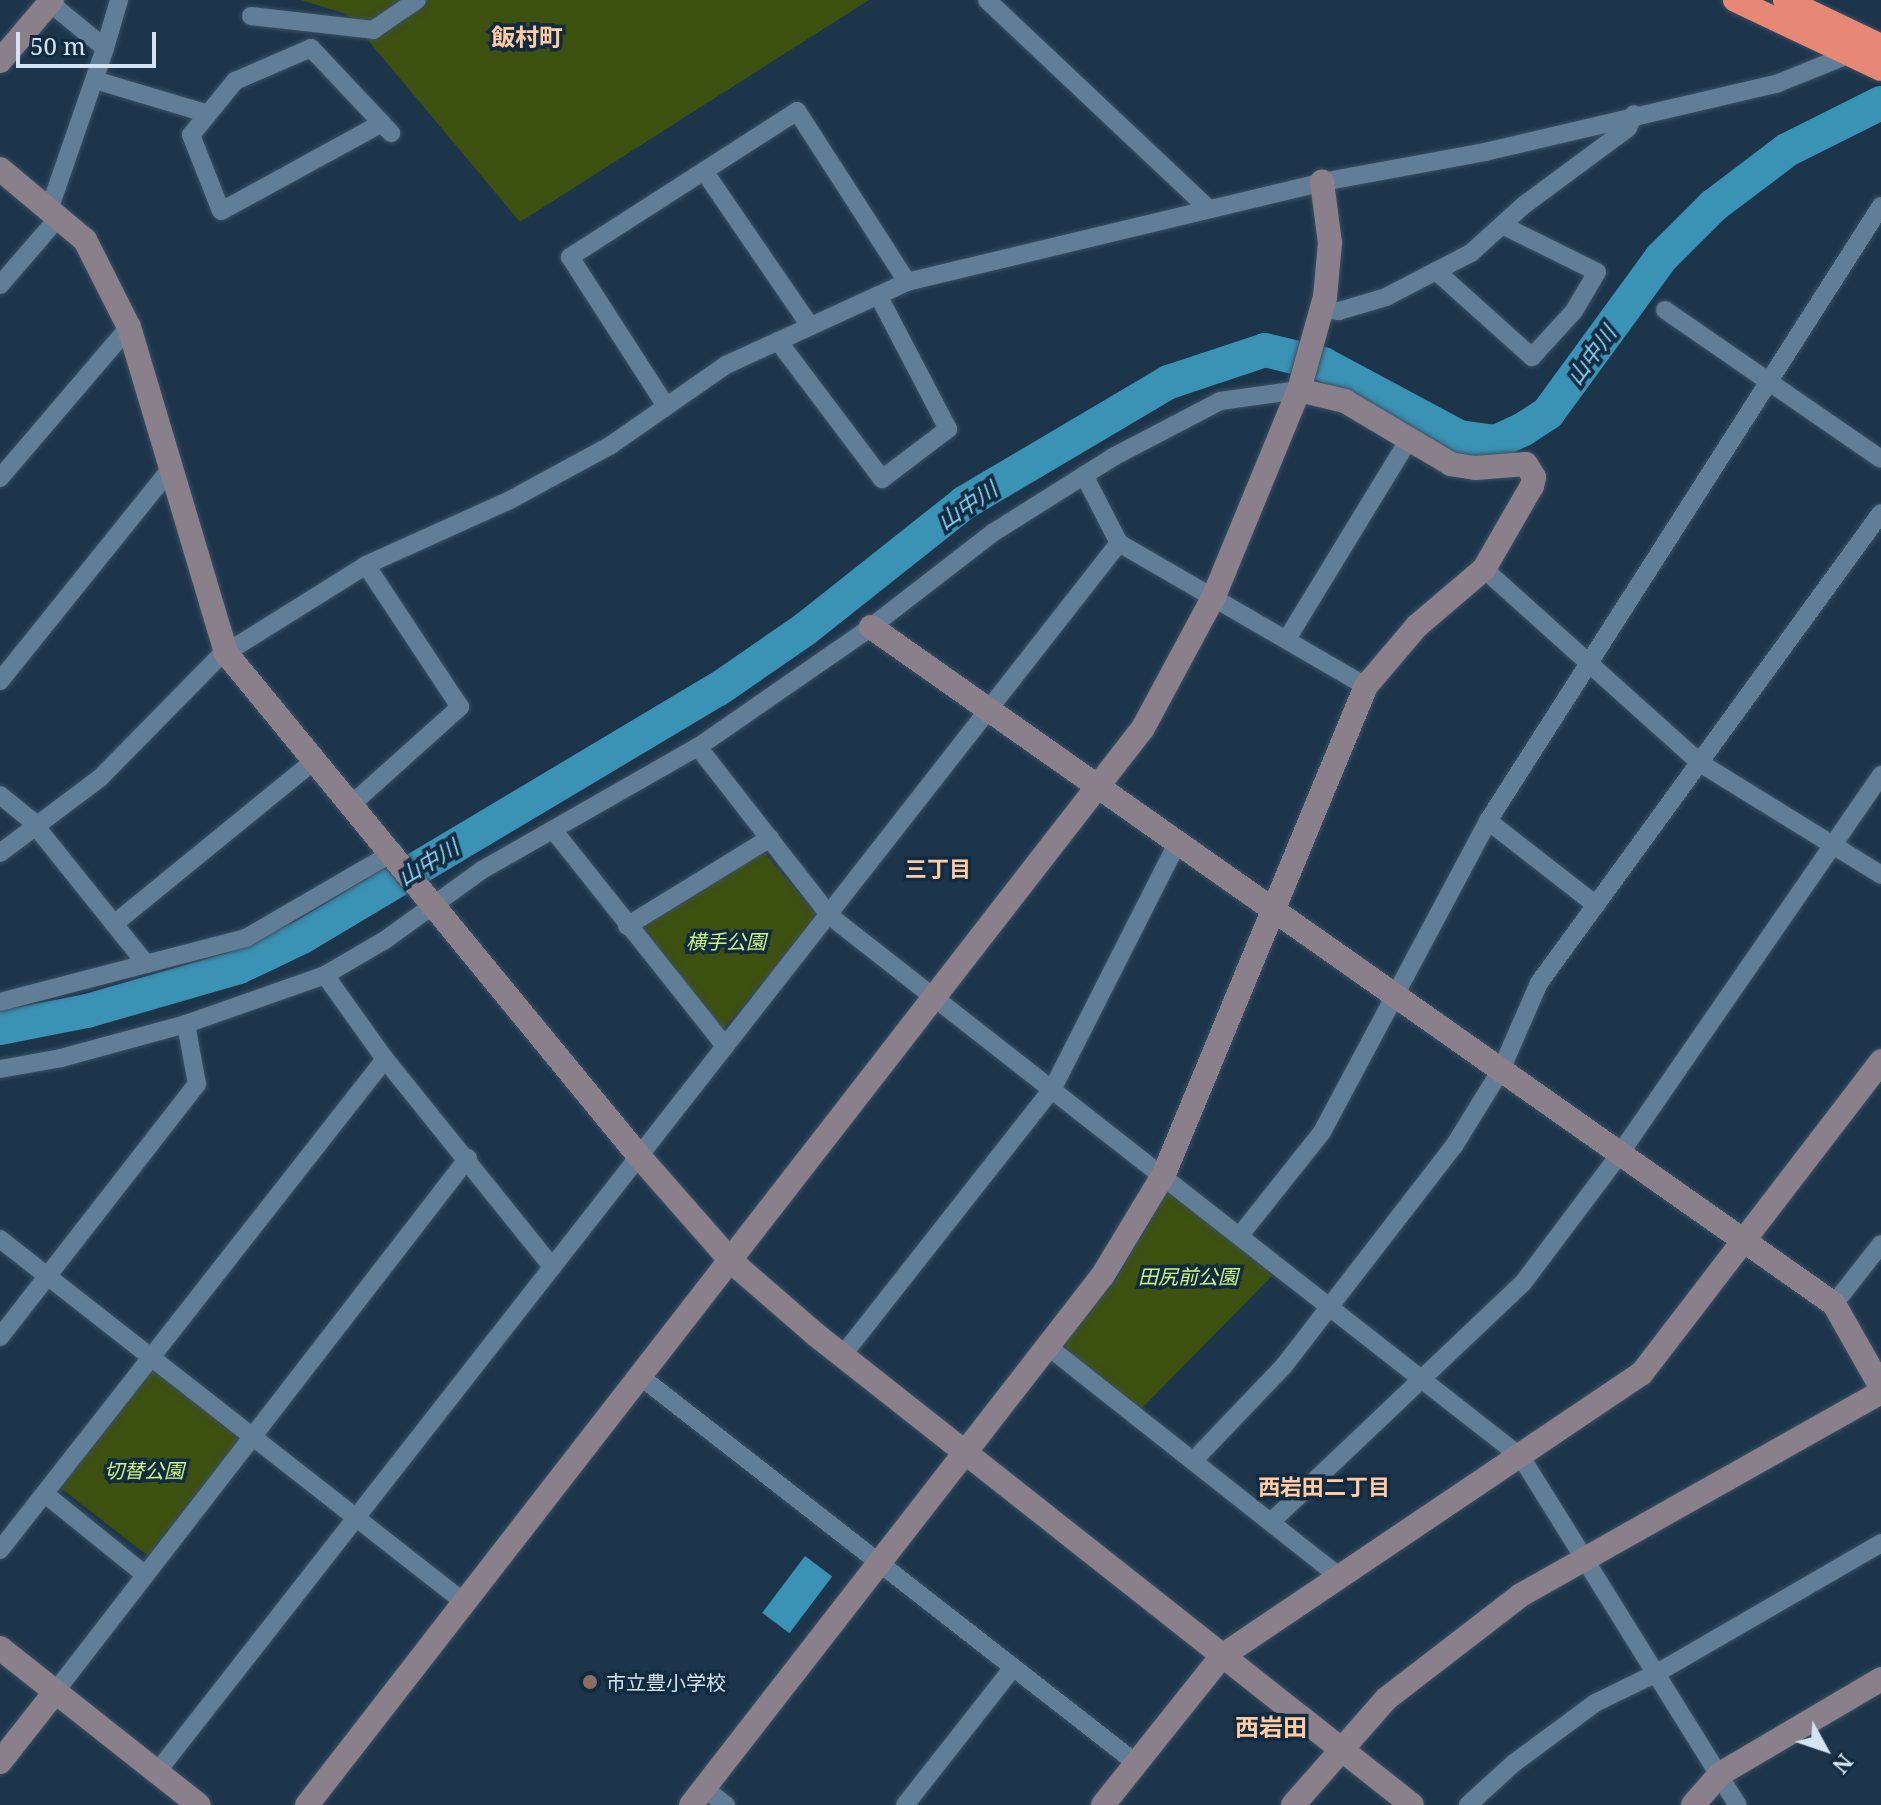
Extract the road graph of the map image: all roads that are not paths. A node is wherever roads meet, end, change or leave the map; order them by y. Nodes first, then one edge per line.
1 (119, 0) edge
2 (417, 0) edge
3 (987, 0) edge
4 (1735, 0) edge
5 (1785, 0) edge
6 (51, 1) edge
7 (251, 16) dead end
8 (1852, 45) junction
9 (1881, 46) edge
10 (105, 48) junction
11 (0, 61) edge
12 (1881, 69) edge
13 (95, 80) junction
14 (208, 114) junction
15 (1634, 114) junction
16 (0, 169) edge
17 (704, 171) junction
18 (1322, 182) junction
19 (1881, 206) edge
20 (1209, 209) junction
21 (54, 214) junction
22 (1502, 225) junction
23 (1873, 233) edge
24 (1436, 271) junction
25 (907, 282) junction
26 (0, 285) edge
27 (878, 295) junction
28 (1322, 309) junction
29 (1665, 310) dead end
30 (810, 326) junction
31 (129, 327) junction
32 (778, 341) junction
33 (1769, 382) junction
34 (1299, 390) junction
35 (666, 406) junction
36 (1408, 441) junction
37 (1881, 459) edge
38 (171, 468) junction
39 (1084, 475) junction
40 (0, 478) edge
41 (1881, 513) edge
42 (1119, 543) junction
43 (366, 565) junction
44 (1484, 569) junction
45 (1214, 596) junction
46 (871, 627) junction
47 (1287, 639) junction
48 (226, 653) junction
49 (1585, 662) junction
50 (0, 681) edge
51 (1366, 686) junction
52 (986, 710) junction
53 (698, 747) junction
54 (316, 759) junction
55 (1700, 763) junction
56 (1881, 775) edge
57 (1100, 789) junction
58 (0, 795) edge
59 (353, 803) junction
60 (1488, 821) junction
61 (38, 829) junction
62 (554, 831) junction
63 (770, 838) junction
64 (1177, 844) junction
65 (1831, 845) junction
66 (0, 853) edge
67 (396, 855) junction
68 (1881, 875) edge
69 (432, 900) junction
70 (1596, 905) junction
71 (1273, 912) junction
72 (830, 916) junction
73 (114, 924) junction
74 (627, 926) junction
75 (146, 964) junction
76 (325, 975) junction
77 (1394, 994) junction
78 (937, 997) junction
79 (0, 1002) edge
80 (186, 1024) junction
81 (725, 1046) junction
82 (385, 1059) junction
83 (1881, 1061) edge
84 (0, 1069) edge
85 (1501, 1070) junction
86 (1053, 1088) junction
87 (638, 1155) junction
88 (1619, 1155) junction
89 (468, 1158) junction
90 (1164, 1174) junction
91 (1241, 1234) junction
92 (0, 1239) edge
93 (1744, 1241) junction
94 (1881, 1244) edge
95 (732, 1262) junction
96 (552, 1267) junction
97 (47, 1277) junction
98 (1834, 1304) junction
99 (1332, 1307) junction
100 (0, 1337) edge
101 (1046, 1345) junction
102 (842, 1356) junction
103 (150, 1358) junction
104 (641, 1377) junction
105 (1425, 1378) junction
106 (1881, 1389) edge
107 (252, 1436) junction
108 (961, 1454) junction
109 (1521, 1457) junction
110 (1194, 1460) junction
111 (45, 1494) junction
112 (355, 1517) junction
113 (1271, 1522) junction
114 (1881, 1543) edge
115 (0, 1550) edge
116 (1586, 1557) junction
117 (879, 1563) junction
118 (144, 1574) junction
119 (1340, 1577) junction
120 (465, 1603) junction
121 (0, 1648) edge
122 (1222, 1656) junction
123 (1013, 1668) junction
124 (1657, 1673) junction
125 (1881, 1679) edge
126 (55, 1692) junction
127 (1339, 1748) junction
128 (0, 1762) edge
129 (1136, 1763) junction
130 (157, 1772) junction
131 (1720, 1774) junction
132 (698, 1796) edge
133 (199, 1805) edge
134 (307, 1805) edge
135 (726, 1805) edge
136 (905, 1805) edge
137 (1103, 1805) edge
138 (1293, 1805) edge
139 (1412, 1805) edge
140 (1468, 1805) edge
141 (1693, 1805) edge
142 (1738, 1805) edge

1 - 10 street
2 - 7 street
3 - 20 street
4 - 8 highway
5 - 8 highway
6 - 10 street
6 - 11 street
8 - 9 highway
8 - 12 highway
8 - 15 street
10 - 13 street
13 - 14 street
13 - 21 street
14 - 14 street
15 - 18 street
15 - 22 street
16 - 21 street
17 - 25 street
17 - 30 street
17 - 35 street
18 - 20 street
18 - 28 street
19 - 23 street
20 - 25 street
21 - 26 street
21 - 31 street
22 - 24 street
22 - 24 street
23 - 33 street
24 - 28 street
25 - 27 street
27 - 30 street
27 - 32 street
28 - 34 street
29 - 33 street
30 - 32 street
31 - 38 street
31 - 40 street
32 - 35 street
33 - 37 street
33 - 49 street
34 - 36 street
34 - 39 street
34 - 45 street
35 - 43 street
36 - 44 street
36 - 47 street
38 - 48 street
38 - 50 street
39 - 42 street
39 - 46 street
41 - 55 street
42 - 45 street
42 - 52 street
43 - 48 street
43 - 59 street
44 - 49 street
44 - 51 street
45 - 47 street
45 - 57 street
46 - 52 street
46 - 53 street
47 - 51 street
48 - 54 street
48 - 61 street
49 - 55 street
49 - 60 street
51 - 71 street
52 - 57 street
52 - 72 street
53 - 62 street
53 - 63 street
54 - 59 street
54 - 73 street
55 - 65 street
55 - 70 street
56 - 65 street
57 - 64 street
57 - 78 street
58 - 61 street
59 - 67 street
60 - 70 street
60 - 77 street
61 - 66 street
61 - 73 street
62 - 69 street
62 - 74 street
63 - 72 street
63 - 74 street
64 - 71 street
64 - 86 street
65 - 68 street
65 - 88 street
67 - 69 street
67 - 75 street
69 - 76 street
69 - 87 street
70 - 85 street
71 - 77 street
71 - 90 street
72 - 78 street
72 - 81 street
73 - 75 street
74 - 81 street
75 - 79 street
76 - 80 street
76 - 82 street
77 - 85 street
77 - 91 street
78 - 86 street
78 - 95 street
80 - 84 street
80 - 97 street
81 - 87 street
82 - 89 street
82 - 103 street
83 - 93 street
85 - 88 street
85 - 99 street
86 - 90 street
86 - 102 street
87 - 95 street
87 - 96 street
88 - 93 street
88 - 105 street
89 - 96 street
89 - 107 street
90 - 91 street
90 - 101 street
91 - 99 street
92 - 97 street
93 - 98 street
93 - 109 street
94 - 98 street
95 - 102 street
95 - 104 street
96 - 112 street
97 - 100 street
97 - 103 street
98 - 106 street
99 - 105 street
99 - 110 street
101 - 108 street
101 - 110 street
102 - 108 street
103 - 107 street
103 - 111 street
104 - 117 street
104 - 120 street
105 - 109 street
105 - 113 street
106 - 116 street
107 - 112 street
107 - 118 street
108 - 117 street
108 - 122 street
109 - 116 street
109 - 119 street
110 - 113 street
111 - 115 street
111 - 118 street
112 - 120 street
112 - 130 street
113 - 119 street
114 - 124 street
116 - 124 street
116 - 127 street
117 - 123 street
117 - 132 street
118 - 126 street
119 - 122 street
120 - 134 street
121 - 126 street
122 - 127 street
122 - 129 street
123 - 129 street
123 - 136 street
124 - 131 street
124 - 140 street
125 - 131 street
126 - 128 street
126 - 130 street
127 - 138 street
127 - 139 street
129 - 137 street
130 - 133 street
131 - 141 street
131 - 142 street
132 - 135 street

